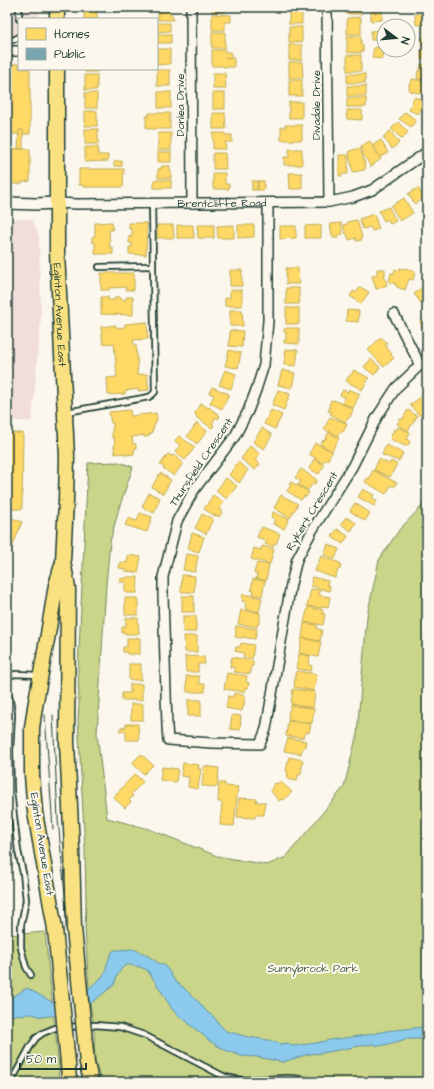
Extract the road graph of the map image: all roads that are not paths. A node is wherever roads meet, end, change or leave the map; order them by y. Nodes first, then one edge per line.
1 (20, 7) edge
2 (56, 7) edge
3 (191, 7) edge
4 (328, 7) edge
5 (19, 18) edge
6 (57, 18) edge
7 (18, 38) edge
8 (7, 40) edge
9 (7, 51) edge
10 (18, 51) edge
11 (57, 70) edge
12 (426, 153) edge
13 (328, 202) junction
14 (7, 203) edge
15 (57, 203) junction
16 (152, 203) junction
17 (192, 203) junction
18 (268, 203) junction
19 (153, 266) junction
20 (99, 267) dead end
21 (394, 314) dead end
22 (423, 365) edge
23 (65, 412) junction
24 (64, 561) junction
25 (40, 675) junction
26 (7, 676) edge
27 (7, 691) edge
28 (212, 743) joint
29 (31, 975) dead end
30 (11, 1082) edge
31 (69, 1082) edge
32 (91, 1082) edge
33 (315, 1082) edge

1 - 5 lane
2 - 6 main road
3 - 17 street, Donlea Drive
4 - 13 street, Divadale Drive
7 - 8 lane
9 - 10 street
11 - 15 main road, Eglinton Avenue East
12 - 13 street, Brentcliffe Road
13 - 18 street, Brentcliffe Road
14 - 15 street, Brentcliffe Road
15 - 16 street, Brentcliffe Road
15 - 23 main road, Eglinton Avenue East
16 - 17 street, Brentcliffe Road
16 - 19 lane
17 - 18 street, Brentcliffe Road
18 - 28 street, Thursfield Crescent
19 - 20 lane
19 - 23 lane
21 - 22 street
22 - 28 street, Rykert Crescent
23 - 24 main road, Eglinton Avenue East
24 - 25 main road, Eglinton Avenue East
24 - 32 main road, Eglinton Avenue East, bridge
25 - 26 lane
25 - 31 main road, Eglinton Avenue East, bridge
27 - 29 lane
30 - 33 lane

